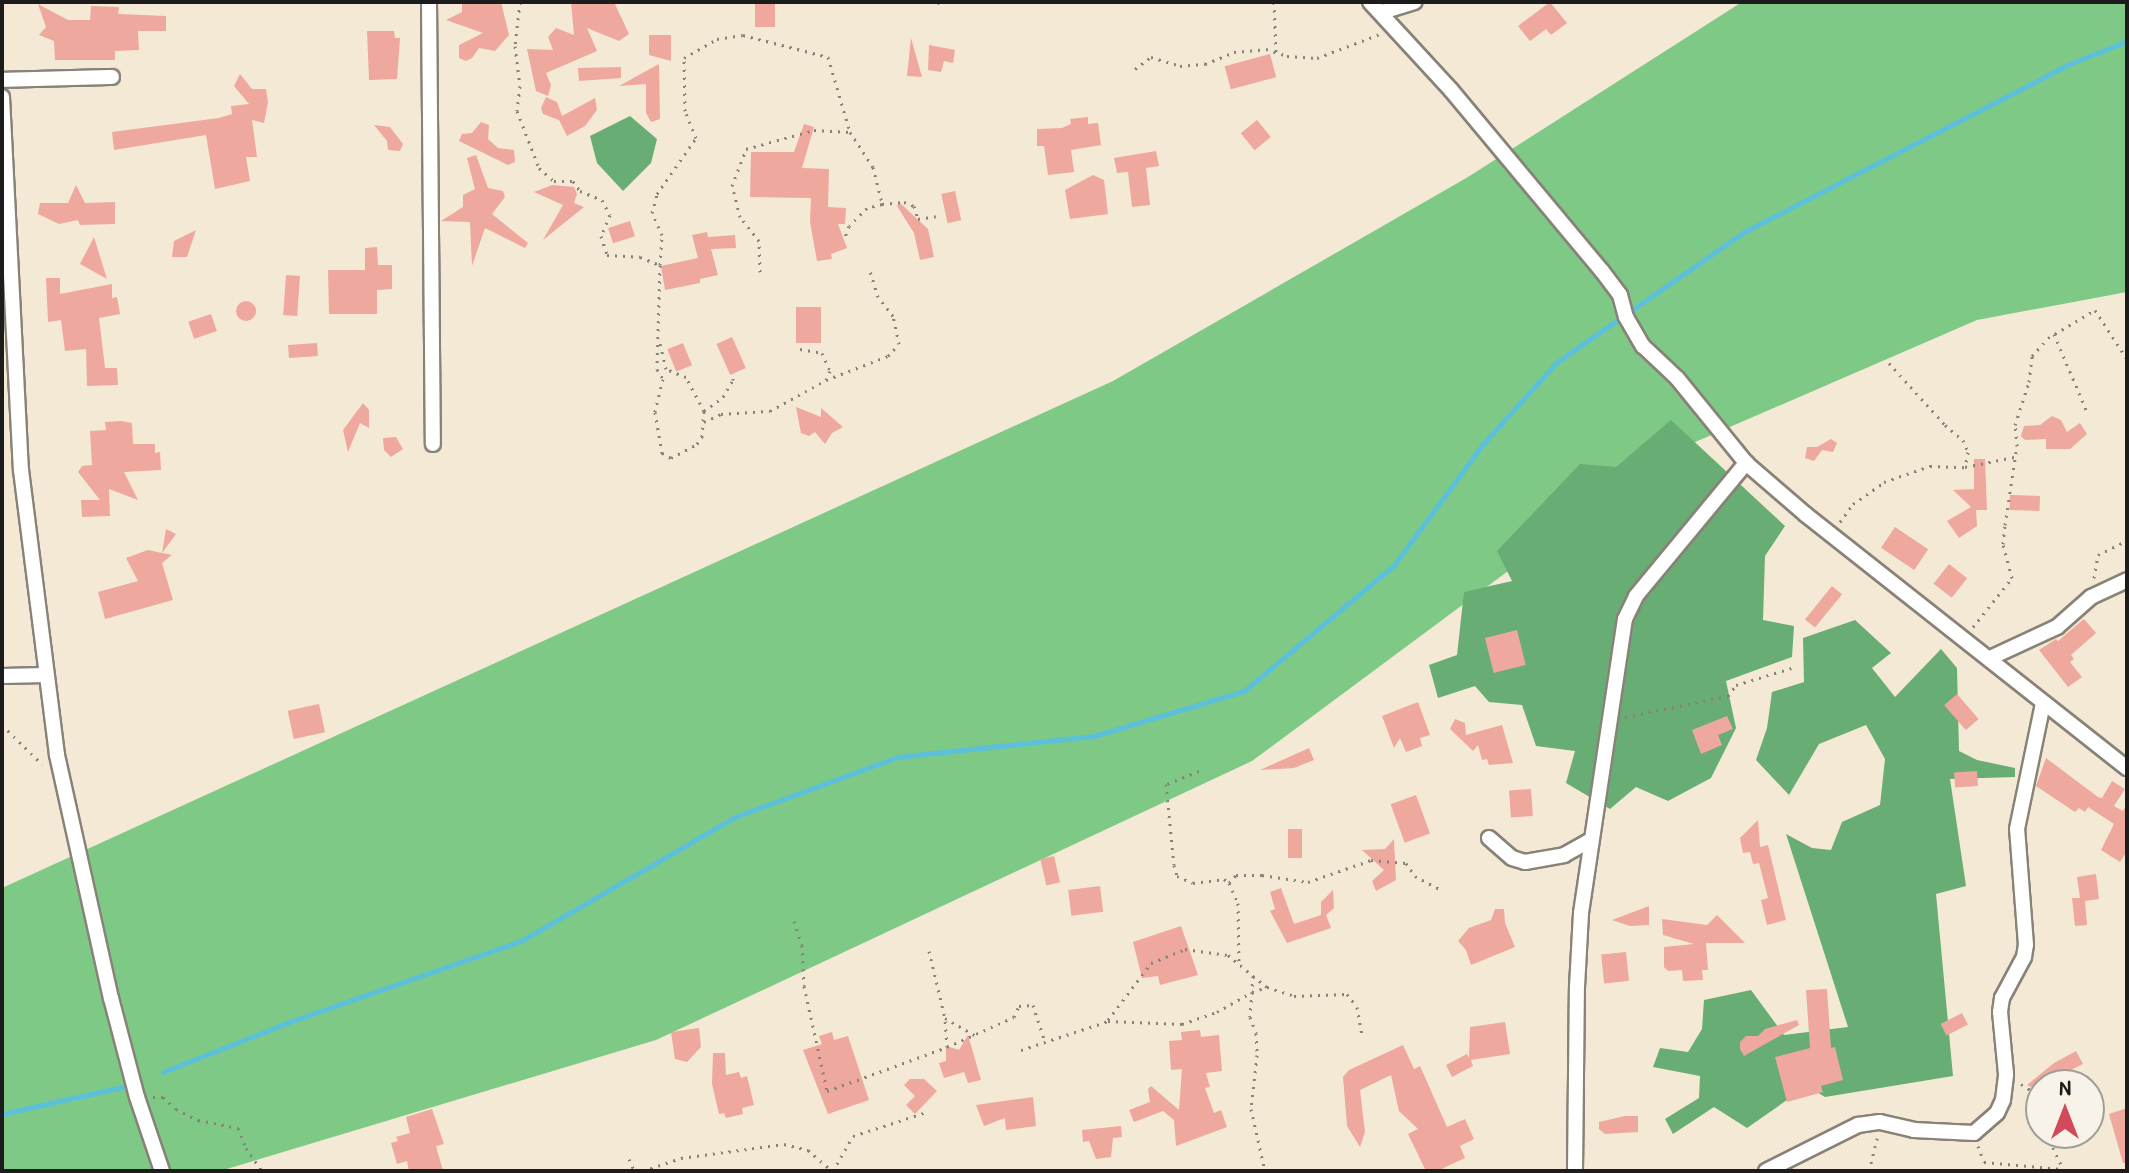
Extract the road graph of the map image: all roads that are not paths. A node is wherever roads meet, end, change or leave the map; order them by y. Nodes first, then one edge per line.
1 (429, 2) edge
2 (1370, 2) edge
3 (1415, 2) edge
4 (1382, 12) junction
5 (112, 77) dead end
6 (2, 80) edge
7 (2, 97) edge
8 (433, 444) dead end
9 (1746, 463) junction
10 (2127, 580) edge
11 (1990, 658) junction
12 (46, 675) junction
13 (2, 676) edge
14 (2043, 703) junction
15 (2127, 768) edge
16 (1489, 838) dead end
17 (1591, 840) junction
18 (162, 1171) edge
19 (1575, 1171) edge
20 (1766, 1171) edge

1 - 8 street
2 - 4 street
3 - 4 street
4 - 9 street
5 - 6 street
7 - 12 street
9 - 11 street
9 - 17 street
10 - 11 street
11 - 14 street
12 - 13 street
12 - 18 street
14 - 15 street
14 - 20 street
16 - 17 street
17 - 19 street

